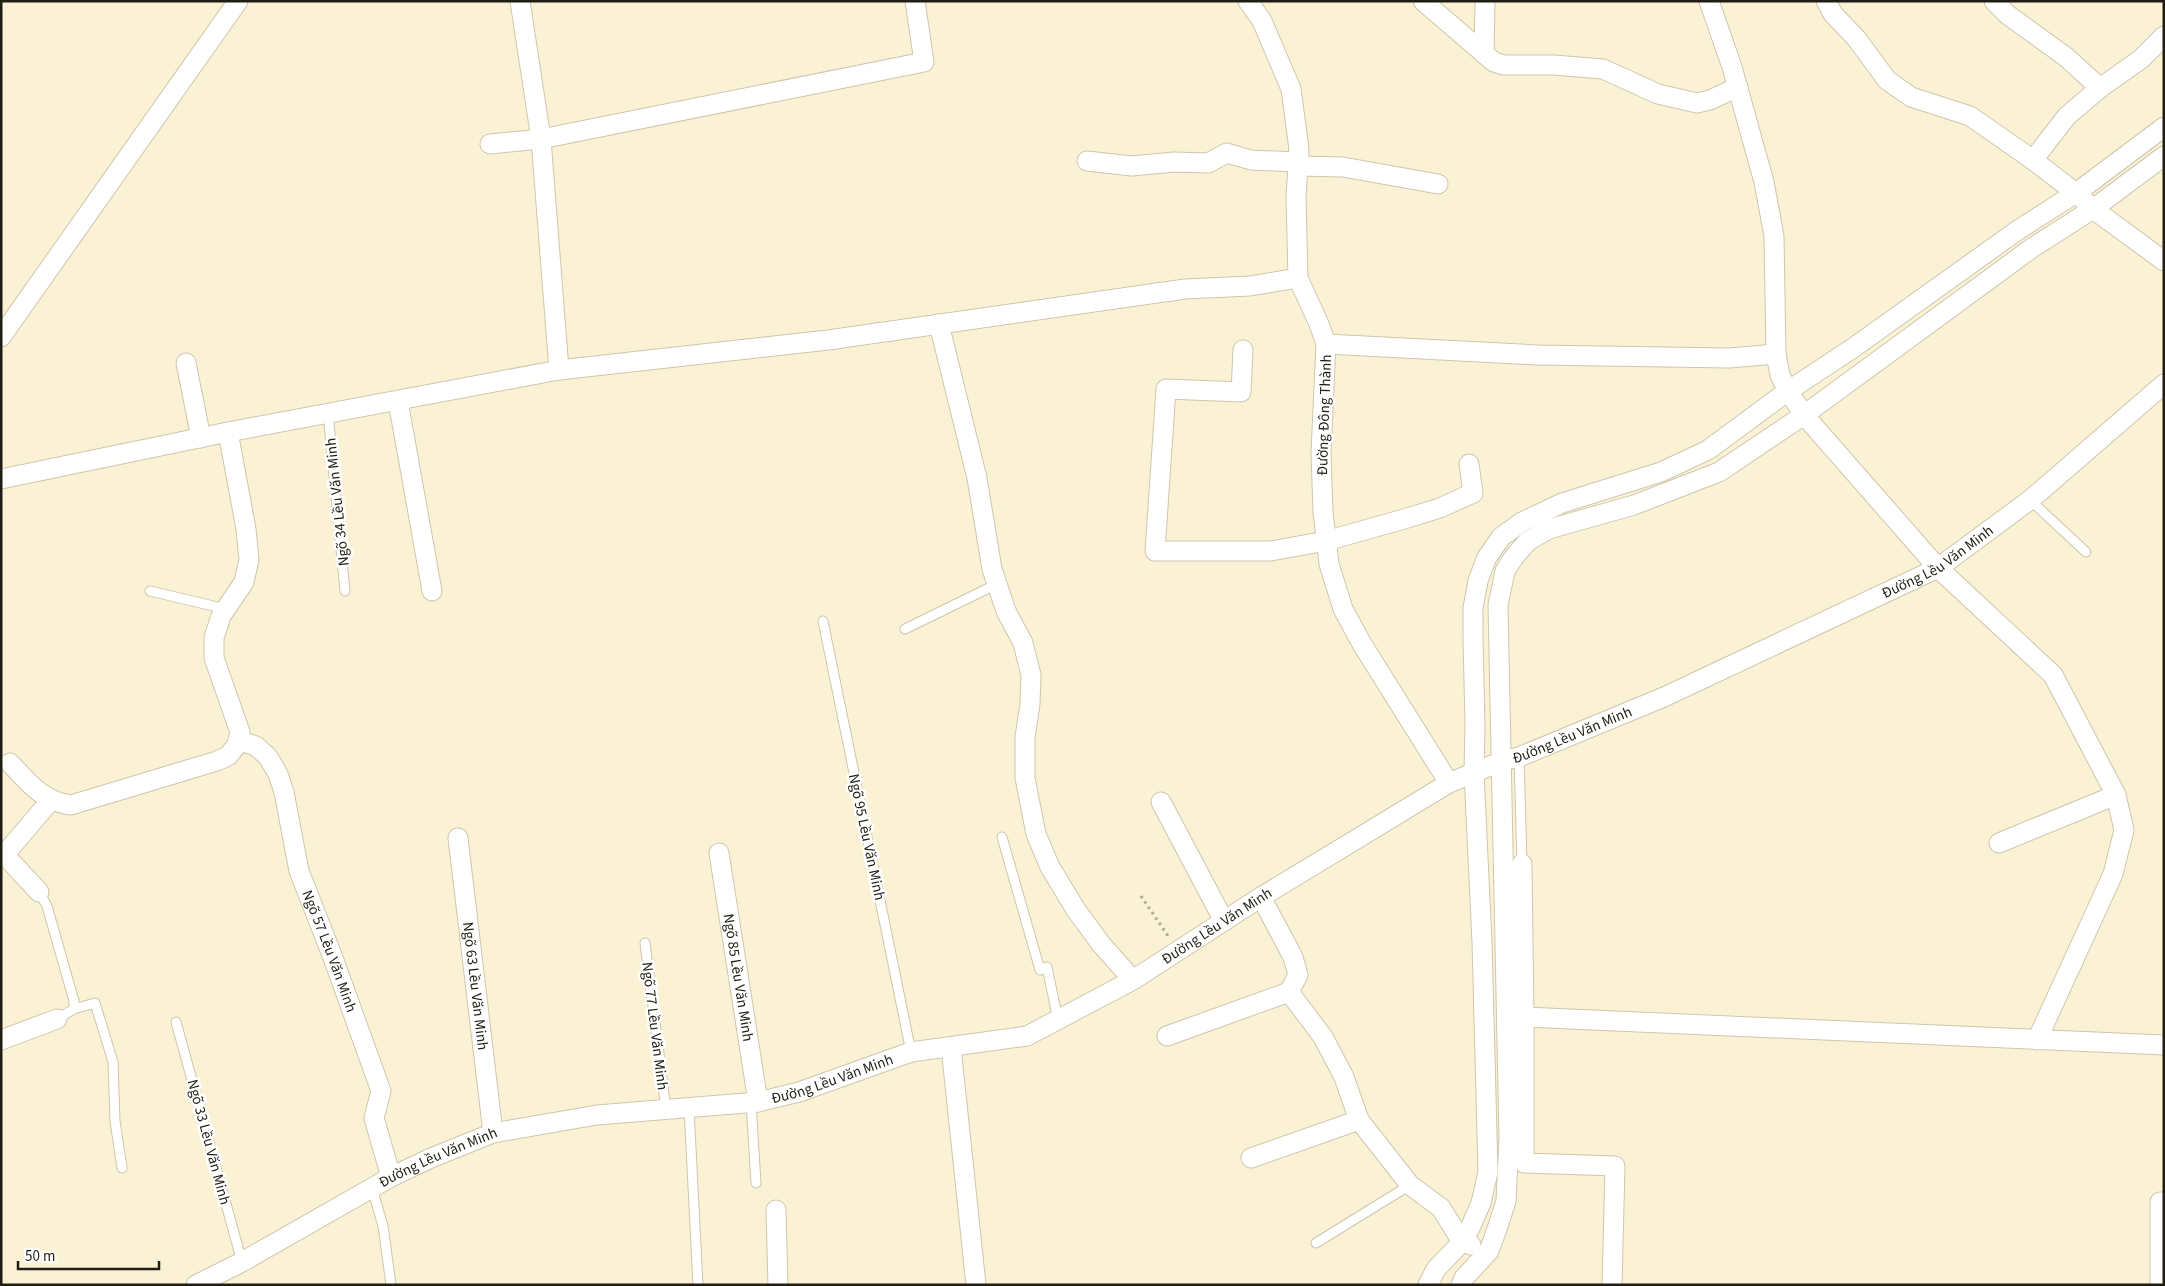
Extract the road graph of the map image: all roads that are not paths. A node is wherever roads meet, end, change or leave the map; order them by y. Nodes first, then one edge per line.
1 (238, 1) edge
2 (520, 1) edge
3 (915, 1) edge
4 (1248, 1) edge
5 (1423, 1) edge
6 (1485, 1) edge
7 (1709, 1) edge
8 (1826, 1) edge
9 (1994, 1) edge
10 (2164, 36) edge
11 (1484, 54) junction
12 (1738, 87) junction
13 (2100, 88) junction
14 (2164, 128) edge
15 (541, 139) junction
16 (490, 144) dead end
17 (2164, 156) edge
18 (2033, 160) junction
19 (1087, 161) dead end
20 (1298, 164) junction
21 (1438, 184) dead end
22 (2076, 193) junction
23 (2093, 209) junction
24 (2018, 230) junction
25 (2032, 248) junction
26 (2164, 261) edge
27 (1298, 278) junction
28 (939, 324) junction
29 (4, 327) edge
30 (1326, 344) junction
31 (1243, 350) dead end
32 (1776, 354) junction
33 (186, 363) dead end
34 (559, 370) junction
35 (2164, 384) edge
36 (1788, 391) junction
37 (398, 401) junction
38 (328, 414) junction
39 (1804, 414) junction
40 (228, 432) junction
41 (201, 438) junction
42 (1469, 464) dead end
43 (1, 479) edge
44 (1599, 491) junction
45 (2030, 500) junction
46 (1606, 512) junction
47 (1326, 541) junction
48 (2086, 552) dead end
49 (1938, 568) junction
50 (997, 584) junction
51 (150, 591) dead end
52 (432, 591) dead end
53 (345, 592) dead end
54 (226, 609) junction
55 (823, 621) dead end
56 (905, 629) dead end
57 (238, 740) junction
58 (1511, 759) junction
59 (10, 762) dead end
60 (1474, 773) junction
61 (1449, 783) junction
62 (2116, 795) junction
63 (51, 800) junction
64 (1161, 802) dead end
65 (1002, 837) dead end
66 (458, 838) dead end
67 (1999, 843) dead end
68 (3, 853) edge
69 (719, 853) dead end
70 (1522, 864) joint
71 (39, 892) joint
72 (1261, 897) junction
73 (1224, 921) junction
74 (645, 943) dead end
75 (1133, 980) junction
76 (1289, 992) junction
77 (74, 1009) junction
78 (1524, 1017) junction
79 (57, 1018) joint
80 (1058, 1020) junction
81 (176, 1022) dead end
82 (1167, 1036) dead end
83 (1, 1040) edge
84 (2037, 1040) junction
85 (2164, 1045) edge
86 (951, 1047) junction
87 (911, 1052) junction
88 (755, 1102) junction
89 (689, 1108) junction
90 (666, 1110) junction
91 (1359, 1120) junction
92 (493, 1133) junction
93 (1251, 1158) dead end
94 (122, 1168) dead end
95 (391, 1178) junction
96 (756, 1183) dead end
97 (1410, 1185) junction
98 (372, 1188) junction
99 (2164, 1202) edge
100 (776, 1210) dead end
101 (1462, 1242) junction
102 (1316, 1243) dead end
103 (1489, 1251) junction
104 (242, 1262) junction
105 (196, 1285) edge
106 (391, 1285) edge
107 (698, 1285) edge
108 (778, 1285) edge
109 (976, 1285) edge
110 (1428, 1285) edge
111 (1461, 1285) edge
112 (1612, 1285) edge
113 (2160, 1285) edge

1 - 29 street
2 - 15 street
3 - 15 street
4 - 20 street, Đường Đông Thành
5 - 11 street
6 - 11 street
7 - 12 street
8 - 18 street
9 - 13 street
10 - 13 street
11 - 12 street
12 - 32 street
13 - 18 street
14 - 22 street
15 - 16 street
15 - 34 street
17 - 23 street
18 - 22 street
19 - 20 street
20 - 21 street
20 - 27 street, Đường Đông Thành
22 - 23 street
22 - 24 street
23 - 25 street
23 - 26 street
24 - 25 street
24 - 36 street
25 - 39 street
27 - 28 street
27 - 30 street, Đường Đông Thành
28 - 34 street
28 - 50 street
30 - 32 street
30 - 47 street, Đường Đông Thành
31 - 47 street
32 - 36 street
33 - 41 street
34 - 37 street
35 - 45 street, Đường Lều Văn Minh
36 - 39 street
36 - 44 street
37 - 38 street
37 - 52 street
38 - 40 street
38 - 53 lane, Ngõ 34 Lều Văn Minh
39 - 46 street
39 - 49 street
40 - 41 street
40 - 54 street
41 - 43 street
42 - 47 street
44 - 46 street
44 - 60 street
45 - 48 lane
45 - 49 street, Đường Lều Văn Minh
46 - 58 street
47 - 61 street, Đường Đông Thành
49 - 58 street, Đường Lều Văn Minh
49 - 62 street
50 - 56 lane
50 - 75 street
51 - 54 lane
54 - 57 street
55 - 87 lane, Ngõ 95 Lều Văn Minh
57 - 63 street
57 - 95 street, Ngõ 57 Lều Văn Minh
58 - 60 street, Đường Lều Văn Minh
58 - 70 lane
58 - 103 street
59 - 63 street
60 - 61 street, Đường Lều Văn Minh
60 - 101 street
61 - 72 street, Đường Lều Văn Minh
62 - 67 street
62 - 84 street
63 - 68 street
64 - 73 street
65 - 80 lane
66 - 92 street, Ngõ 63 Lều Văn Minh
68 - 71 street
69 - 88 street, Ngõ 85 Lều Văn Minh
70 - 78 street
71 - 77 lane
72 - 73 street, Đường Lều Văn Minh
72 - 76 street
73 - 75 street, Đường Lều Văn Minh
74 - 90 lane, Ngõ 77 Lều Văn Minh
75 - 80 street, Đường Lều Văn Minh
76 - 82 street
76 - 91 street
77 - 79 lane
77 - 94 lane
78 - 84 street
78 - 112 street
79 - 83 street
80 - 86 street, Đường Lều Văn Minh
81 - 104 lane, Ngõ 33 Lều Văn Minh
84 - 85 street
86 - 87 street, Đường Lều Văn Minh
86 - 109 street
87 - 88 street, Đường Lều Văn Minh
88 - 89 street, Đường Lều Văn Minh
88 - 96 lane
89 - 90 street, Đường Lều Văn Minh
89 - 107 lane
90 - 92 street, Đường Lều Văn Minh
91 - 93 street
91 - 97 street
92 - 95 street, Đường Lều Văn Minh
95 - 98 street, Đường Lều Văn Minh
97 - 101 street
97 - 102 lane
98 - 104 street, Đường Lều Văn Minh
98 - 106 lane
99 - 113 street
100 - 108 street
101 - 103 street
101 - 110 street
103 - 111 street
104 - 105 street, Đường Lều Văn Minh

